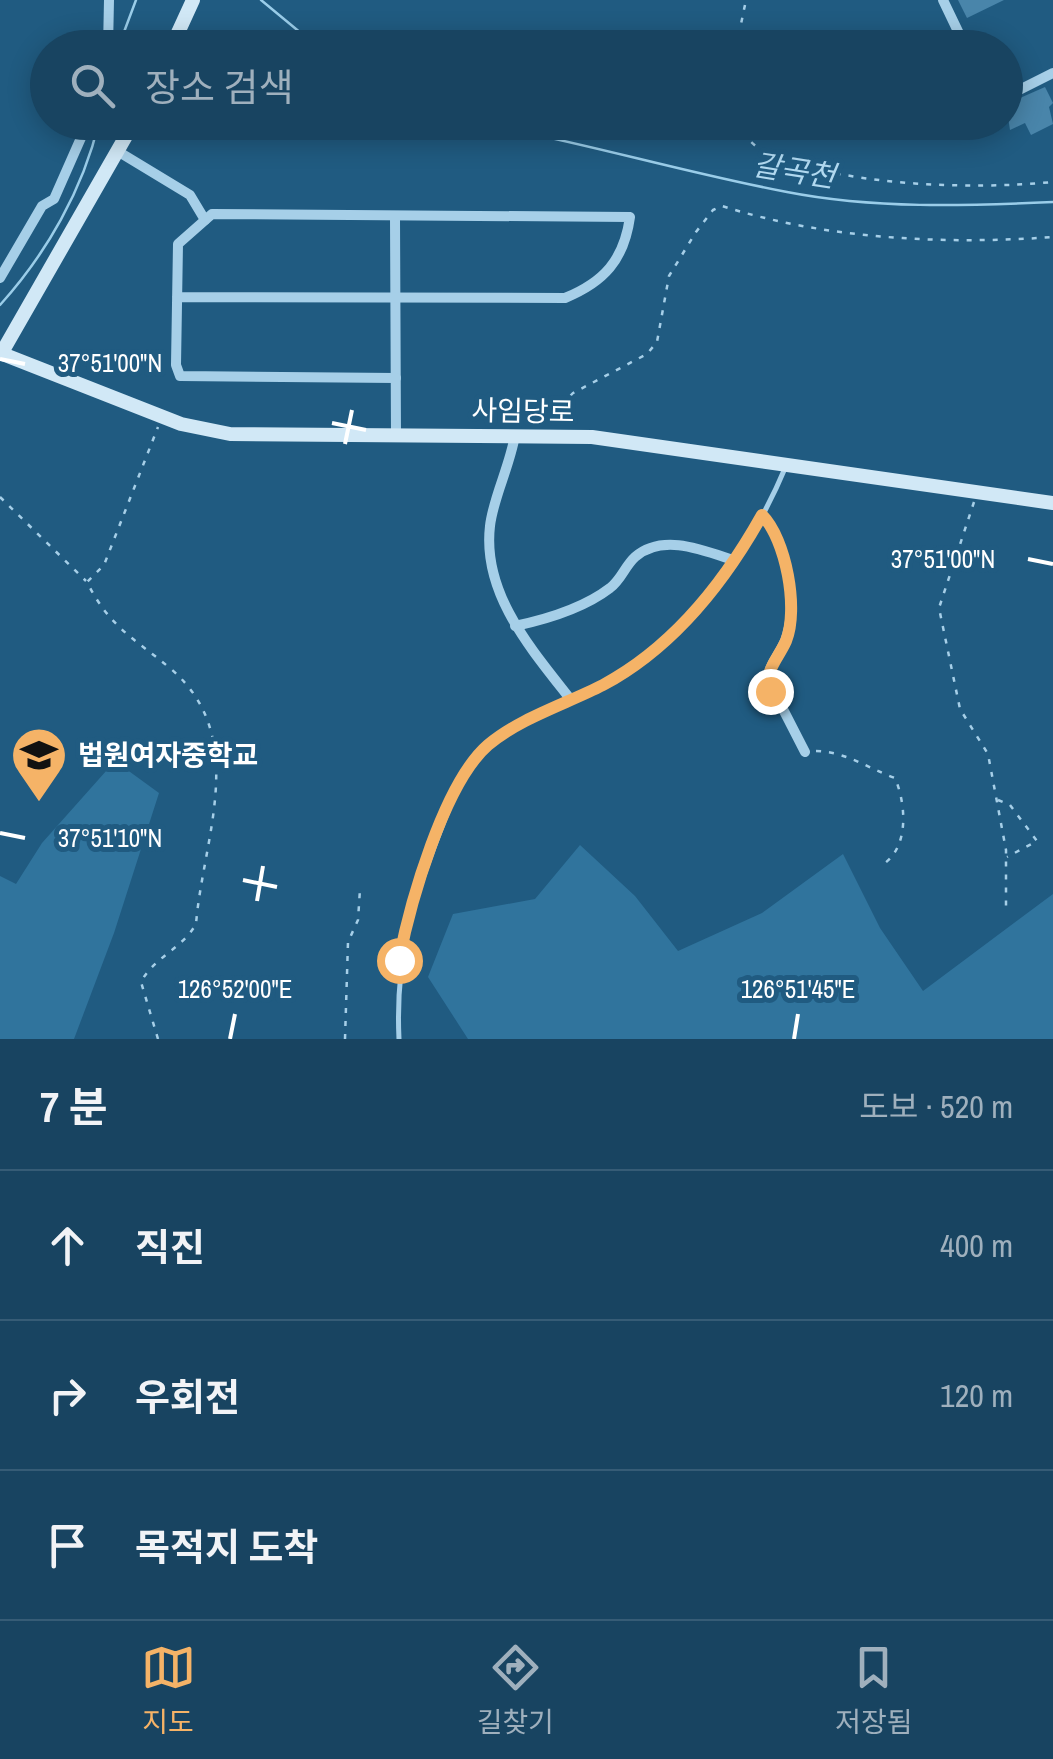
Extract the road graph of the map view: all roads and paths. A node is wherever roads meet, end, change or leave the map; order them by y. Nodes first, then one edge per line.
1 (108, 0) edge
2 (746, 0) edge
3 (943, 0) edge
4 (192, 2) edge
5 (108, 30) edge
6 (179, 30) edge
7 (740, 30) edge
8 (957, 30) edge
9 (1053, 73) edge
10 (1023, 88) edge
11 (80, 140) edge
12 (125, 140) edge
13 (753, 140) edge
14 (119, 152) junction
15 (1053, 182) edge
16 (395, 218) junction
17 (205, 220) junction
18 (1053, 237) edge
19 (0, 278) edge
20 (177, 297) junction
21 (396, 300) junction
22 (1, 353) edge
23 (396, 378) junction
24 (162, 416) junction
25 (396, 435) junction
26 (516, 435) junction
27 (536, 436) junction
28 (787, 464) junction
29 (978, 492) junction
30 (0, 497) edge
31 (1053, 502) edge
32 (762, 515) junction
33 (733, 560) junction
34 (86, 582) junction
35 (516, 626) junction
36 (571, 700) junction
37 (805, 752) joint
38 (997, 799) junction
39 (1006, 857) junction
40 (885, 863) dead end
41 (360, 889) dead end
42 (1006, 909) dead end
43 (158, 1039) edge
44 (346, 1039) edge
45 (399, 1039) edge

1 - 5 street
2 - 7 path
3 - 8 street
4 - 6 main road
9 - 10 street
11 - 19 street
12 - 14 main road
13 - 15 path
14 - 17 street
14 - 22 main road
16 - 17 street
16 - 21 street
16 - 21 street
17 - 20 street
18 - 27 path
20 - 21 street
20 - 23 street
21 - 23 street
22 - 24 main road, 사임당로
23 - 25 street
24 - 25 main road, 사임당로
24 - 34 path
25 - 26 main road, 사임당로
26 - 27 main road, 사임당로
26 - 35 street
27 - 28 main road, 사임당로
28 - 29 main road, 사임당로
28 - 32 lane
29 - 31 main road, 사임당로
29 - 38 path
30 - 34 path
32 - 33 lane
32 - 37 street
33 - 35 street
33 - 36 lane
34 - 43 path
35 - 36 street
36 - 45 lane
37 - 40 path
38 - 39 path
38 - 39 path
39 - 42 path
41 - 44 path

